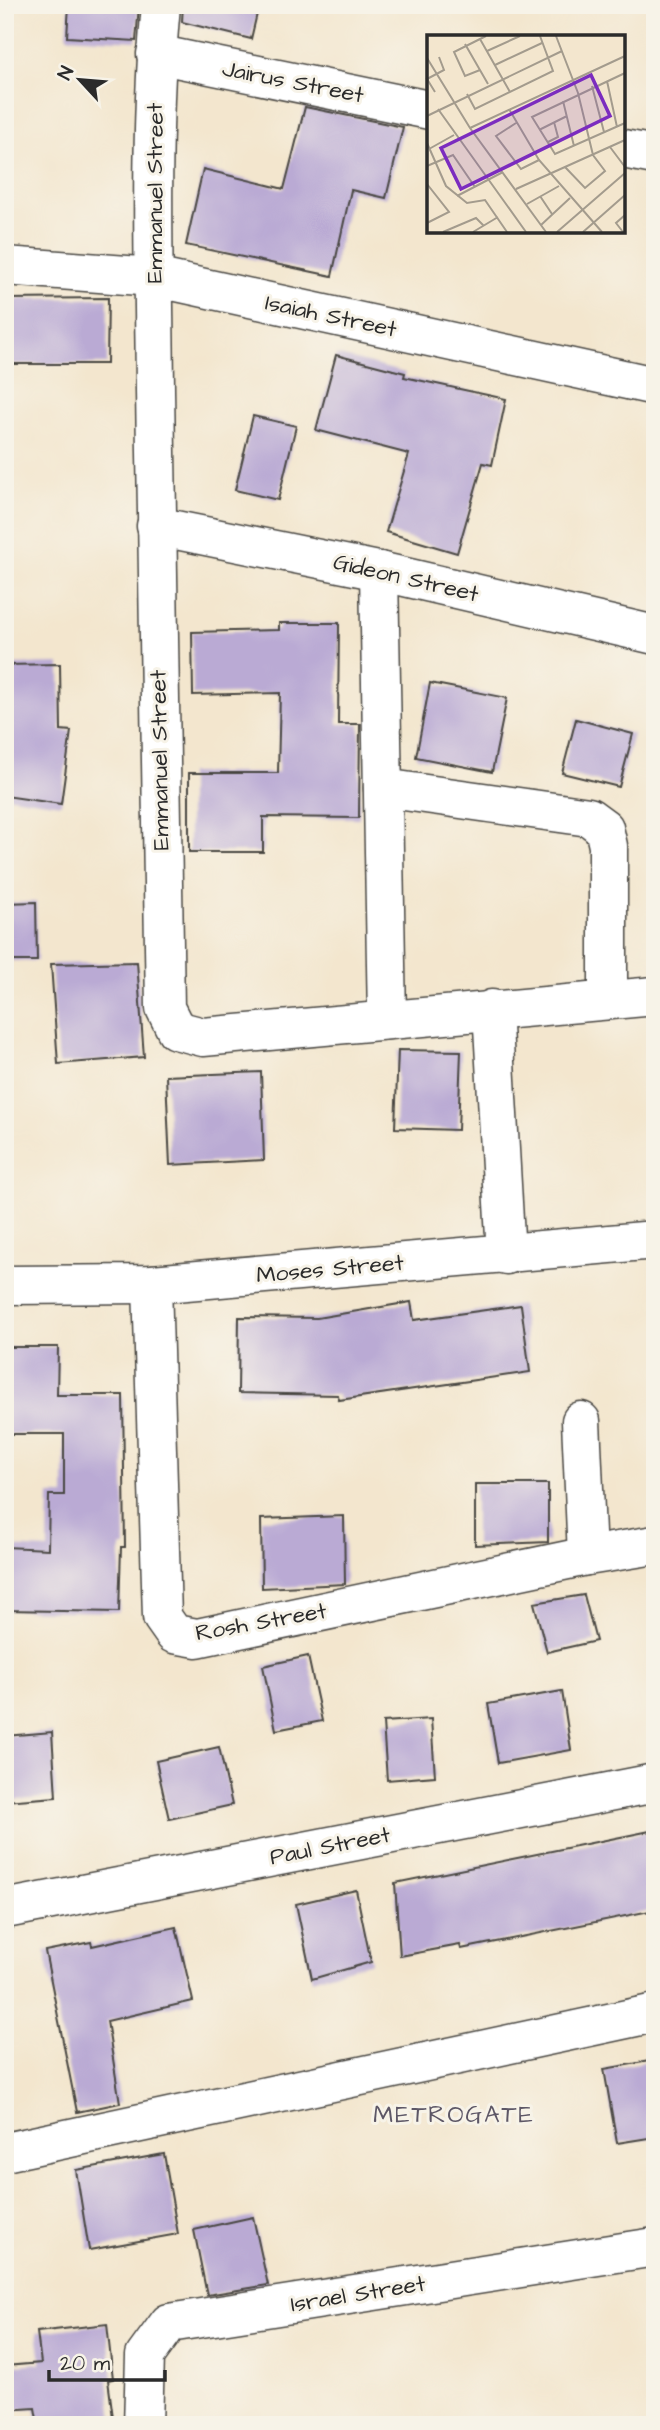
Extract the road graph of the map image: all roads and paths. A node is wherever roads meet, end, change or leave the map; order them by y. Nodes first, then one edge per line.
1 (161, 5) edge
2 (156, 54) junction
3 (427, 110) edge
4 (625, 149) edge
5 (655, 155) edge
6 (5, 265) edge
7 (154, 278) junction
8 (655, 386) edge
9 (156, 526) junction
10 (379, 571) junction
11 (655, 635) edge
12 (383, 789) junction
13 (655, 996) edge
14 (608, 999) junction
15 (492, 1009) junction
16 (387, 1020) junction
17 (655, 1240) edge
18 (506, 1255) junction
19 (152, 1284) junction
20 (5, 1286) edge
21 (581, 1421) dead end
22 (655, 1545) edge
23 (587, 1556) junction
24 (655, 1783) edge
25 (5, 1909) edge
26 (655, 2013) edge
27 (5, 2152) edge
28 (655, 2247) edge
29 (143, 2425) edge

1 - 2 street, Emmanuel Street
2 - 3 street, Jairus Street
2 - 7 street, Emmanuel Street
4 - 5 street
6 - 7 street, Isaiah Street
7 - 8 street, Isaiah Street
7 - 9 street, Emmanuel Street
9 - 10 street, Gideon Street
9 - 16 street, Emmanuel Street
10 - 11 street, Gideon Street
10 - 12 street
12 - 14 street
12 - 16 street
13 - 14 street, Emmanuel Street
14 - 15 street, Emmanuel Street
15 - 16 street, Emmanuel Street
15 - 18 street
17 - 18 street, Moses Street
18 - 19 street, Moses Street
19 - 20 street, Moses Street
19 - 23 street, Rosh Street
21 - 23 street
22 - 23 street, Rosh Street
24 - 25 street, Paul Street
26 - 27 street
28 - 29 street, Israel Street

